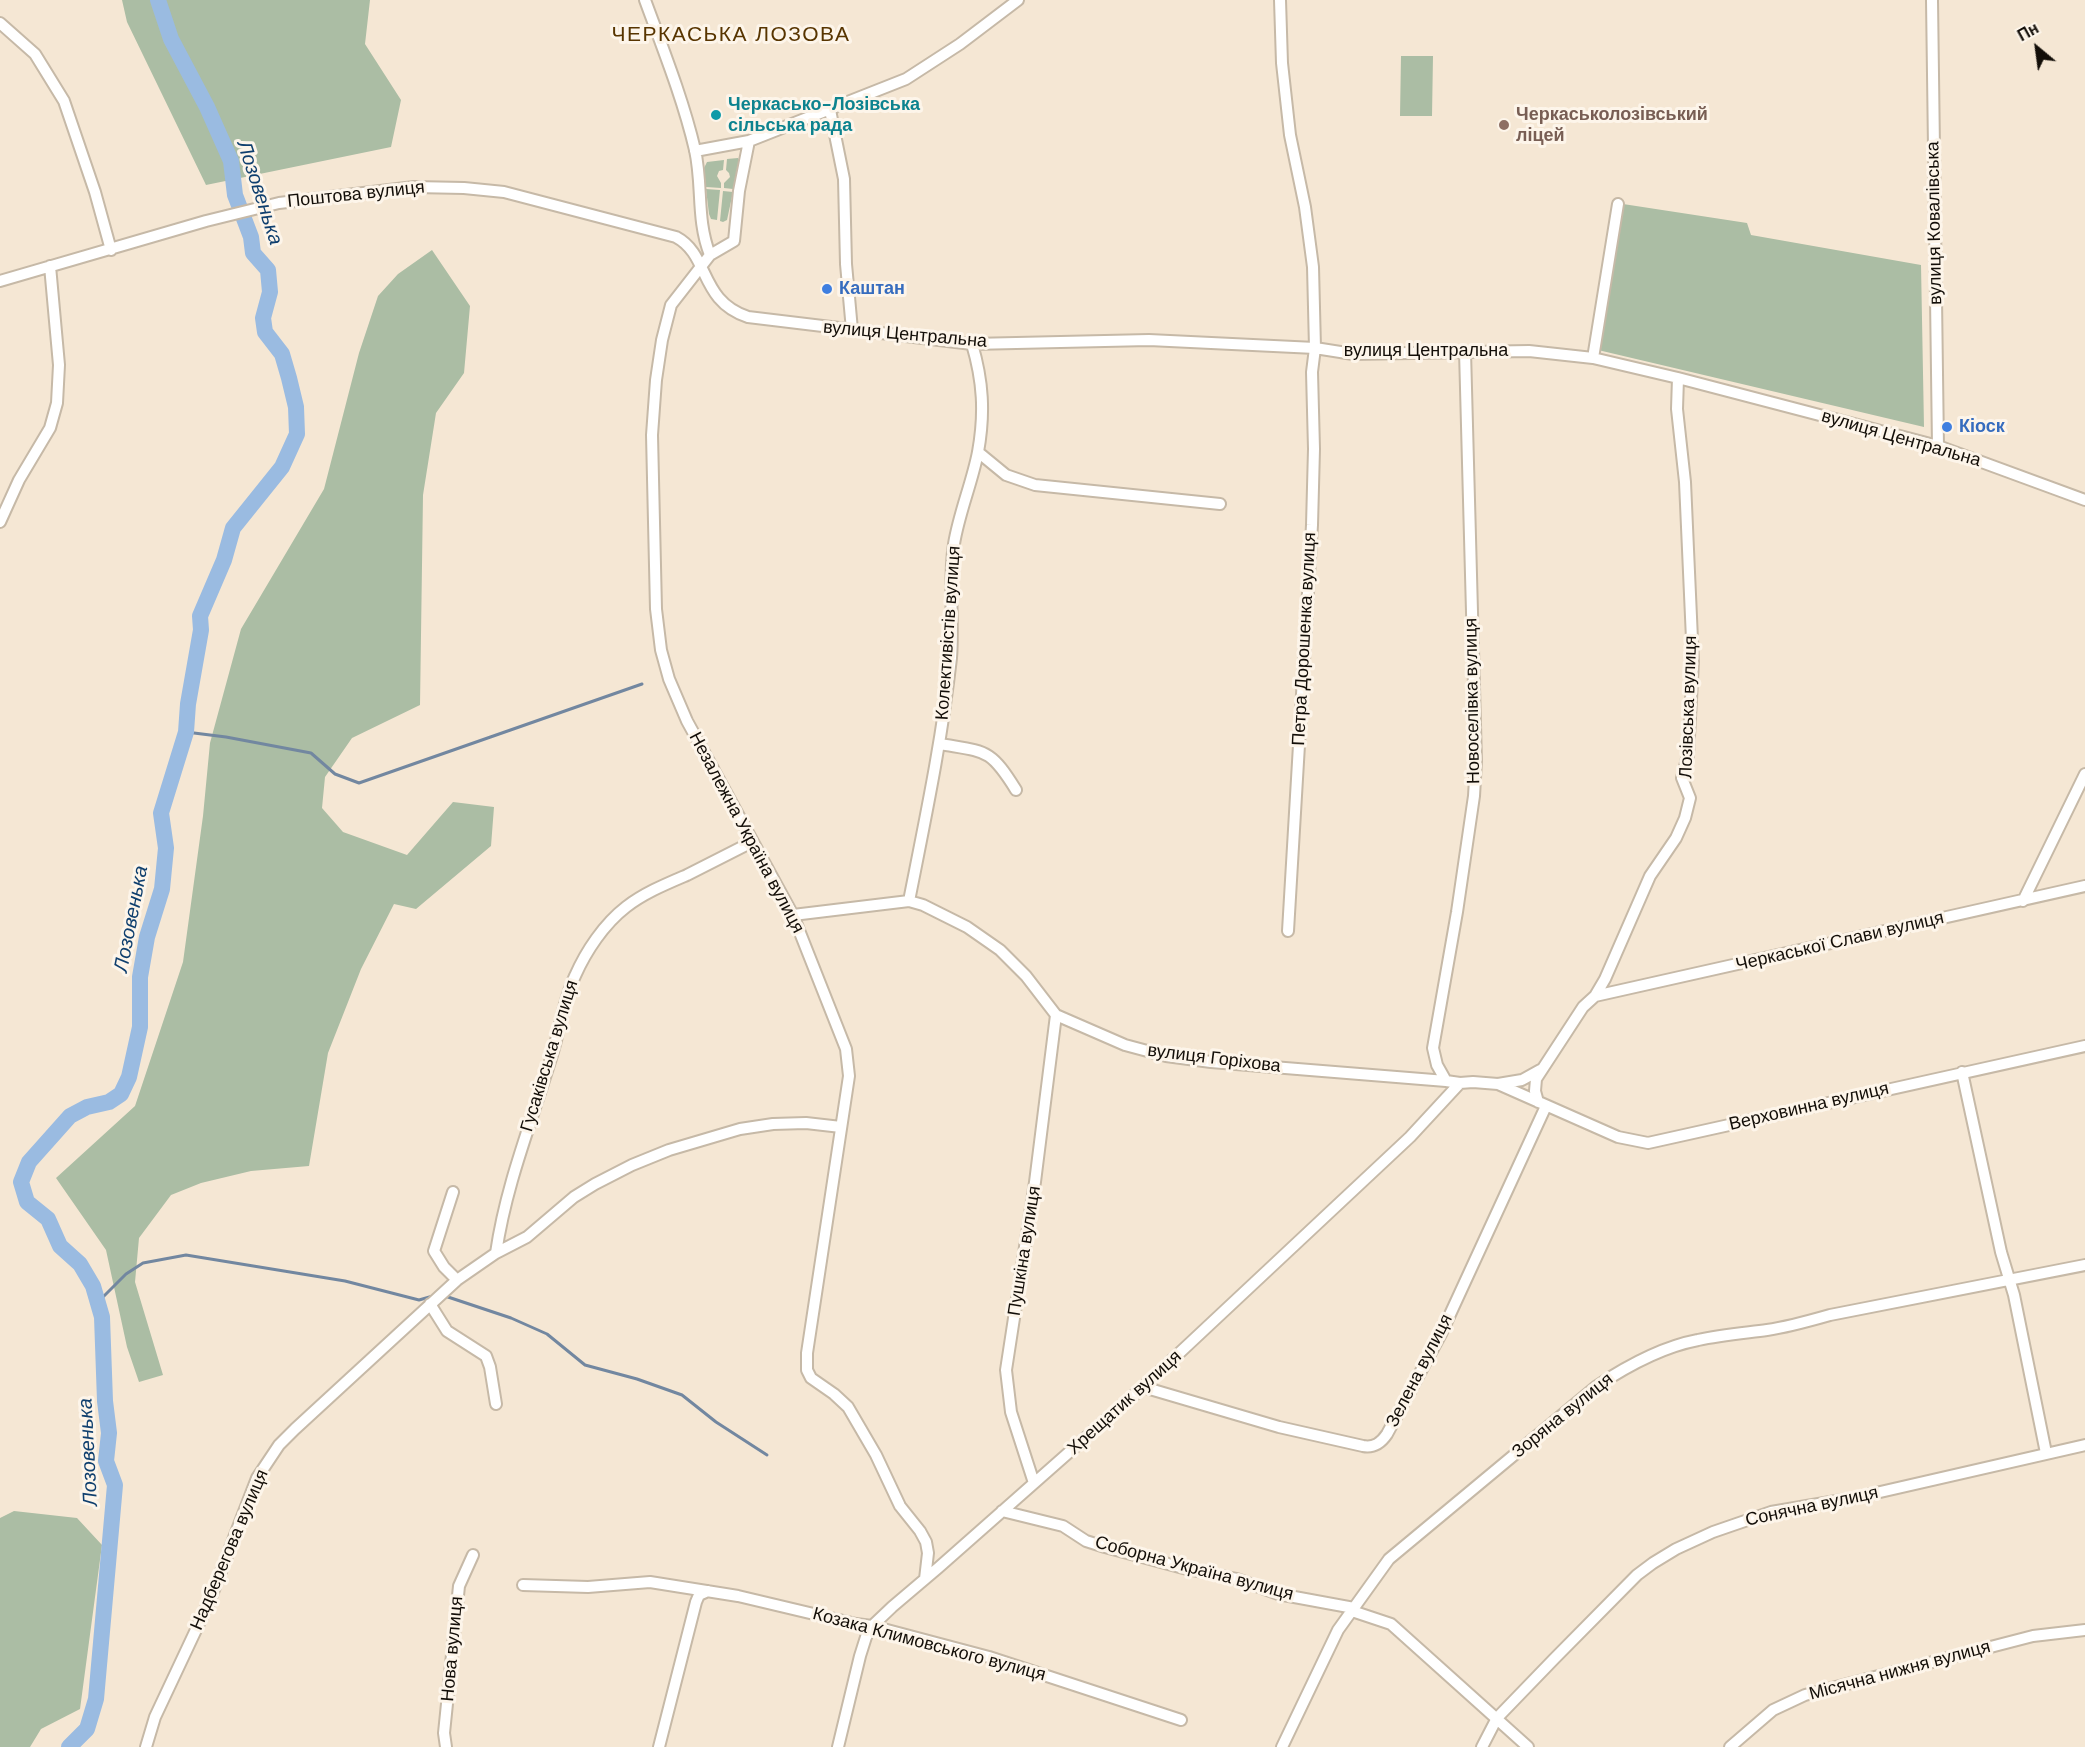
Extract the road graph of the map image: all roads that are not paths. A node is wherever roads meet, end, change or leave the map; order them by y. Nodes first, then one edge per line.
1 (645, 0) edge
2 (1018, 0) edge
3 (1280, 0) edge
4 (1932, 0) edge
5 (0, 22) edge
6 (830, 110) junction
7 (749, 141) junction
8 (695, 151) junction
9 (1618, 204) dead end
10 (111, 250) junction
11 (710, 255) junction
12 (50, 267) junction
13 (700, 267) junction
14 (0, 281) edge
15 (852, 330) junction
16 (972, 344) junction
17 (1315, 348) junction
18 (1465, 351) junction
19 (1593, 358) junction
20 (1678, 378) junction
21 (1938, 446) junction
22 (978, 452) junction
23 (2085, 500) edge
24 (1220, 504) dead end
25 (0, 522) edge
26 (939, 744) junction
27 (2085, 774) edge
28 (1016, 790) dead end
29 (752, 842) junction
30 (2085, 886) edge
31 (909, 901) junction
32 (2023, 901) junction
33 (793, 915) junction
34 (1288, 930) dead end
35 (1595, 996) junction
36 (1056, 1015) junction
37 (2085, 1046) edge
38 (1542, 1069) junction
39 (1962, 1072) junction
40 (1446, 1080) junction
41 (1460, 1083) junction
42 (1498, 1084) junction
43 (1542, 1104) junction
44 (841, 1127) junction
45 (453, 1192) dead end
46 (496, 1252) junction
47 (2085, 1265) edge
48 (456, 1280) junction
49 (2010, 1281) junction
50 (430, 1304) junction
51 (1143, 1387) junction
52 (496, 1404) dead end
53 (2085, 1445) edge
54 (2046, 1453) junction
55 (1034, 1484) junction
56 (1002, 1511) junction
57 (473, 1555) dead end
58 (925, 1579) junction
59 (523, 1585) dead end
60 (708, 1591) junction
61 (1353, 1610) junction
62 (872, 1626) junction
63 (2085, 1630) edge
64 (1497, 1719) junction
65 (1181, 1720) dead end
66 (146, 1747) edge
67 (446, 1747) edge
68 (659, 1747) edge
69 (838, 1747) edge
70 (1282, 1747) edge
71 (1482, 1747) edge
72 (1528, 1747) edge
73 (1730, 1747) edge

1 - 8 street
2 - 6 street
3 - 17 street, Петра Дорошенка вулиця
4 - 21 street, вулиця Ковалівська
5 - 10 street
6 - 7 street
6 - 15 street
7 - 8 street
7 - 11 street, Незалежна Україна вулиця
8 - 11 street
9 - 19 street
10 - 12 street, Поштова вулиця
10 - 13 street, Поштова вулиця
11 - 13 street, Незалежна Україна вулиця
12 - 14 street, Поштова вулиця
12 - 25 street
13 - 15 street, вулиця Центральна
13 - 29 street, Незалежна Україна вулиця
15 - 16 street, вулиця Центральна
16 - 17 street, вулиця Центральна
16 - 22 street, Колективістів вулиця
17 - 18 street, вулиця Центральна
17 - 34 street, Петра Дорошенка вулиця
18 - 19 street, вулиця Центральна
18 - 40 street, Новоселівка вулиця
19 - 20 street, вулиця Центральна
20 - 21 street, вулиця Центральна
20 - 35 street, Лозівська вулиця
21 - 23 street, вулиця Центральна
22 - 24 street
22 - 26 street, Колективістів вулиця
26 - 28 street, Колективістів вулиця
26 - 31 street, Колективістів вулиця
27 - 32 street
29 - 33 street, Незалежна Україна вулиця
29 - 46 street, Гусаківська вулиця
30 - 32 street, Черкаської Слави вулиця
31 - 33 street, вулиця Горіхова
31 - 36 street, вулиця Горіхова
32 - 35 street, Черкаської Слави вулиця
33 - 44 street, Незалежна Україна вулиця
35 - 38 street, Лозівська вулиця
36 - 40 street, вулиця Горіхова
36 - 55 street, Пушкіна вулиця
37 - 39 street, Верховинна вулиця
38 - 42 street
38 - 43 street, Лозівська вулиця
39 - 43 street, Верховинна вулиця
39 - 49 street
40 - 41 street, вулиця Горіхова
41 - 42 street, вулиця Горіхова
41 - 51 street, Хрещатик вулиця
42 - 43 street, вулиця Горіхова
43 - 51 street, Зелена вулиця
44 - 46 street, Надберегова вулиця
44 - 58 street, Незалежна Україна вулиця
45 - 48 street
46 - 48 street, Надберегова вулиця
47 - 49 street, Зоряна вулиця
48 - 50 street, Надберегова вулиця
49 - 54 street
49 - 61 street, Зоряна вулиця
50 - 52 street
50 - 66 street, Надберегова вулиця
51 - 55 street, Хрещатик вулиця
53 - 54 street, Сонячна вулиця
54 - 64 street, Сонячна вулиця
55 - 56 street, Хрещатик вулиця
56 - 58 street, Хрещатик вулиця
56 - 61 street, Соборна Україна вулиця
57 - 67 street, Нова вулиця
58 - 62 street, Хрещатик вулиця
59 - 60 street
60 - 62 street, Козака Климовського вулиця
60 - 68 street
61 - 64 street, Соборна Україна вулиця
61 - 70 street, Зоряна вулиця
62 - 65 street, Козака Климовського вулиця
62 - 69 street, Хрещатик вулиця
63 - 73 street, Місячна нижня вулиця
64 - 71 street, Сонячна вулиця
64 - 72 street, Соборна Україна вулиця

